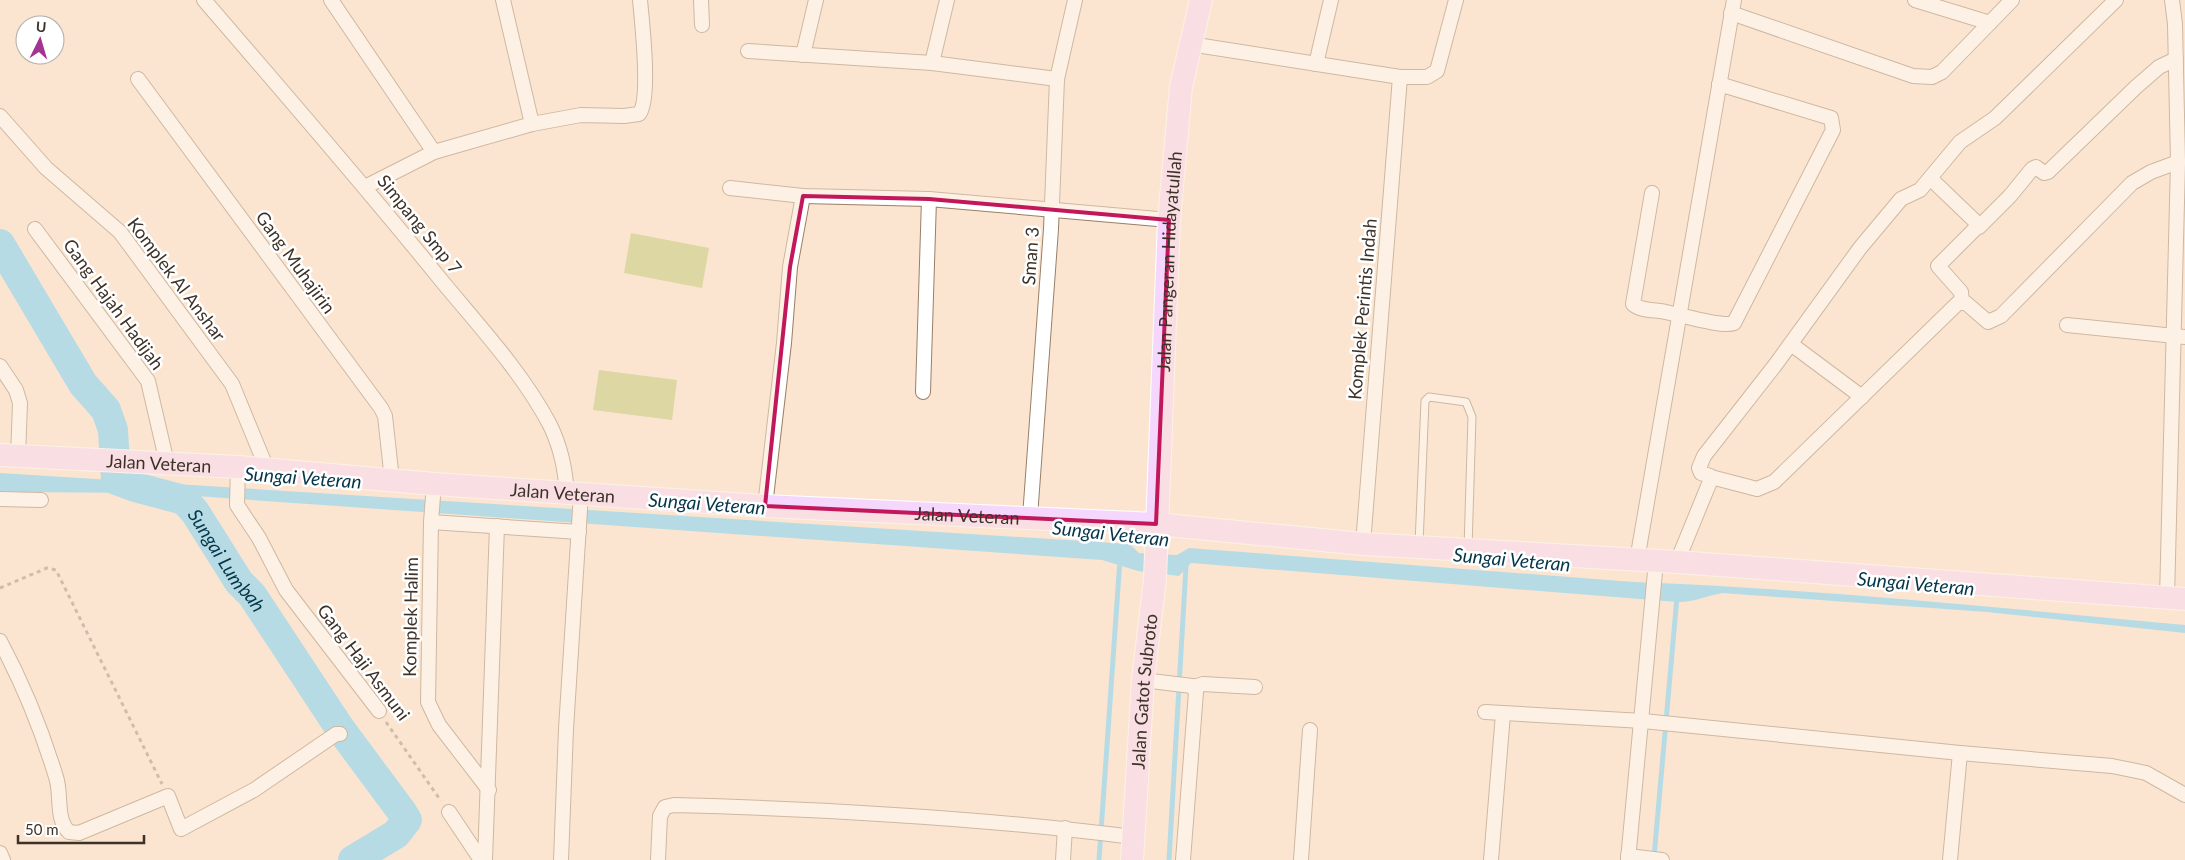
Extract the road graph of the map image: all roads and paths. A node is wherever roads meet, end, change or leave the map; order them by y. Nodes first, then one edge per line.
1 (204, 0) edge
2 (331, 0) edge
3 (503, 0) edge
4 (640, 0) edge
5 (701, 0) edge
6 (816, 0) edge
7 (947, 0) edge
8 (1075, 0) edge
9 (1201, 0) edge
10 (1331, 0) edge
11 (1456, 0) edge
12 (1915, 0) edge
13 (2012, 0) edge
14 (2116, 0) edge
15 (2172, 0) edge
16 (1732, 7) edge
17 (1990, 23) junction
18 (702, 25) dead end
19 (1190, 44) junction
20 (748, 51) dead end
21 (803, 55) junction
22 (2176, 59) junction
23 (932, 63) junction
24 (1316, 64) junction
25 (1400, 77) junction
26 (138, 79) dead end
27 (1056, 79) junction
28 (1719, 84) junction
29 (0, 116) edge
30 (532, 124) junction
31 (434, 152) junction
32 (2178, 162) junction
33 (1930, 178) junction
34 (365, 187) junction
35 (730, 188) dead end
36 (1652, 192) dead end
37 (803, 196) junction
38 (929, 199) junction
39 (1052, 208) junction
40 (2181, 208) edge
41 (1169, 220) junction
42 (1979, 227) junction
43 (35, 229) dead end
44 (1962, 302) junction
45 (1680, 313) junction
46 (2067, 325) dead end
47 (2180, 337) edge
48 (1791, 344) junction
49 (0, 366) edge
50 (923, 392) dead end
51 (1862, 398) junction
52 (9, 456) edge
53 (167, 464) junction
54 (267, 469) junction
55 (238, 473) junction
56 (1711, 477) junction
57 (392, 480) junction
58 (433, 489) junction
59 (576, 498) junction
60 (0, 499) edge
61 (41, 500) dead end
62 (765, 506) junction
63 (1030, 517) junction
64 (431, 519) junction
65 (1156, 524) junction
66 (497, 526) junction
67 (579, 528) junction
68 (1363, 544) junction
69 (1419, 547) junction
70 (1468, 550) junction
71 (1656, 566) junction
72 (0, 588) edge
73 (2176, 598) edge
74 (0, 641) edge
75 (1143, 680) junction
76 (1190, 686) junction
77 (1254, 687) dead end
78 (379, 711) joint
79 (1485, 712) dead end
80 (1503, 714) junction
81 (1643, 720) junction
82 (1310, 730) dead end
83 (340, 734) dead end
84 (1960, 753) junction
85 (489, 790) junction
86 (2185, 795) edge
87 (168, 796) junction
88 (449, 812) joint
89 (1065, 828) junction
90 (1126, 836) junction
91 (0, 853) edge
92 (1628, 858) edge
93 (3, 860) edge
94 (483, 860) edge
95 (560, 860) edge
96 (658, 860) edge
97 (1063, 860) edge
98 (1132, 860) edge
99 (1183, 860) edge
100 (1302, 860) edge
101 (1491, 860) edge
102 (1662, 860) edge
103 (1950, 860) edge

1 - 34 street, Simpang Smp 7
2 - 31 street
3 - 30 street
4 - 30 street
5 - 18 street
6 - 21 street
7 - 23 street
8 - 27 street, Sman 3
9 - 19 main road, Jalan Pangeran Hidayatullah
10 - 24 street
11 - 25 street
12 - 17 street
13 - 17 street
14 - 33 street
15 - 22 street
16 - 17 street
16 - 28 street
19 - 24 street
19 - 41 main road, Jalan Pangeran Hidayatullah
20 - 21 street
21 - 23 street
22 - 32 street
22 - 42 street
23 - 27 street
24 - 25 street
25 - 68 street, Komplek Perintis Indah
26 - 57 street, Gang Muhajirin
27 - 39 street, Sman 3
28 - 45 street
28 - 45 street
29 - 54 street, Komplek Al Anshar
30 - 31 street
31 - 34 street
32 - 40 street
32 - 44 street
33 - 42 street
33 - 48 street
34 - 59 street, Simpang Smp 7
35 - 37 street
36 - 45 street
37 - 38 street
37 - 62 street
38 - 39 street
38 - 50 street
39 - 41 street
39 - 63 street, Sman 3
40 - 47 street
41 - 65 main road, Jalan Pangeran Hidayatullah
42 - 44 street
43 - 53 street, Gang Hajah Hadijah
44 - 51 street
45 - 71 street
46 - 47 street
47 - 73 street
48 - 51 street
48 - 56 street
49 - 52 street
51 - 56 street
52 - 53 main road, Jalan Veteran
53 - 55 main road, Jalan Veteran
54 - 55 main road, Jalan Veteran
54 - 57 main road, Jalan Veteran
55 - 78 street, Gang Haji Asmuni
56 - 71 street
57 - 58 main road, Jalan Veteran
58 - 59 main road, Jalan Veteran
58 - 64 street, Komplek Halim
59 - 62 main road, Jalan Veteran
59 - 67 street, Simpang Smp 7
60 - 61 street
62 - 63 main road, Jalan Veteran
63 - 65 main road, Jalan Veteran
64 - 66 street
64 - 85 street, Komplek Halim
65 - 68 main road, Jalan Veteran
65 - 75 main road, Jalan Gatot Subroto
66 - 67 street
66 - 85 street
67 - 95 street, Simpang Smp 7
68 - 69 main road, Jalan Veteran
69 - 70 main road, Jalan Veteran
69 - 70 lane
70 - 71 main road, Jalan Veteran
71 - 73 main road, Jalan Veteran
71 - 81 street
72 - 87 path
74 - 87 street
75 - 76 street
75 - 90 main road, Jalan Gatot Subroto
76 - 77 street
76 - 99 street
78 - 88 path, Gang Haji Asmuni
79 - 80 street
80 - 81 street
80 - 101 street
81 - 84 street
81 - 92 street
82 - 100 street
83 - 87 street
84 - 86 street
84 - 103 street
85 - 94 street
88 - 94 street
89 - 90 street
89 - 96 street
89 - 97 street
90 - 98 main road, Jalan Gatot Subroto
91 - 93 street
92 - 102 street

